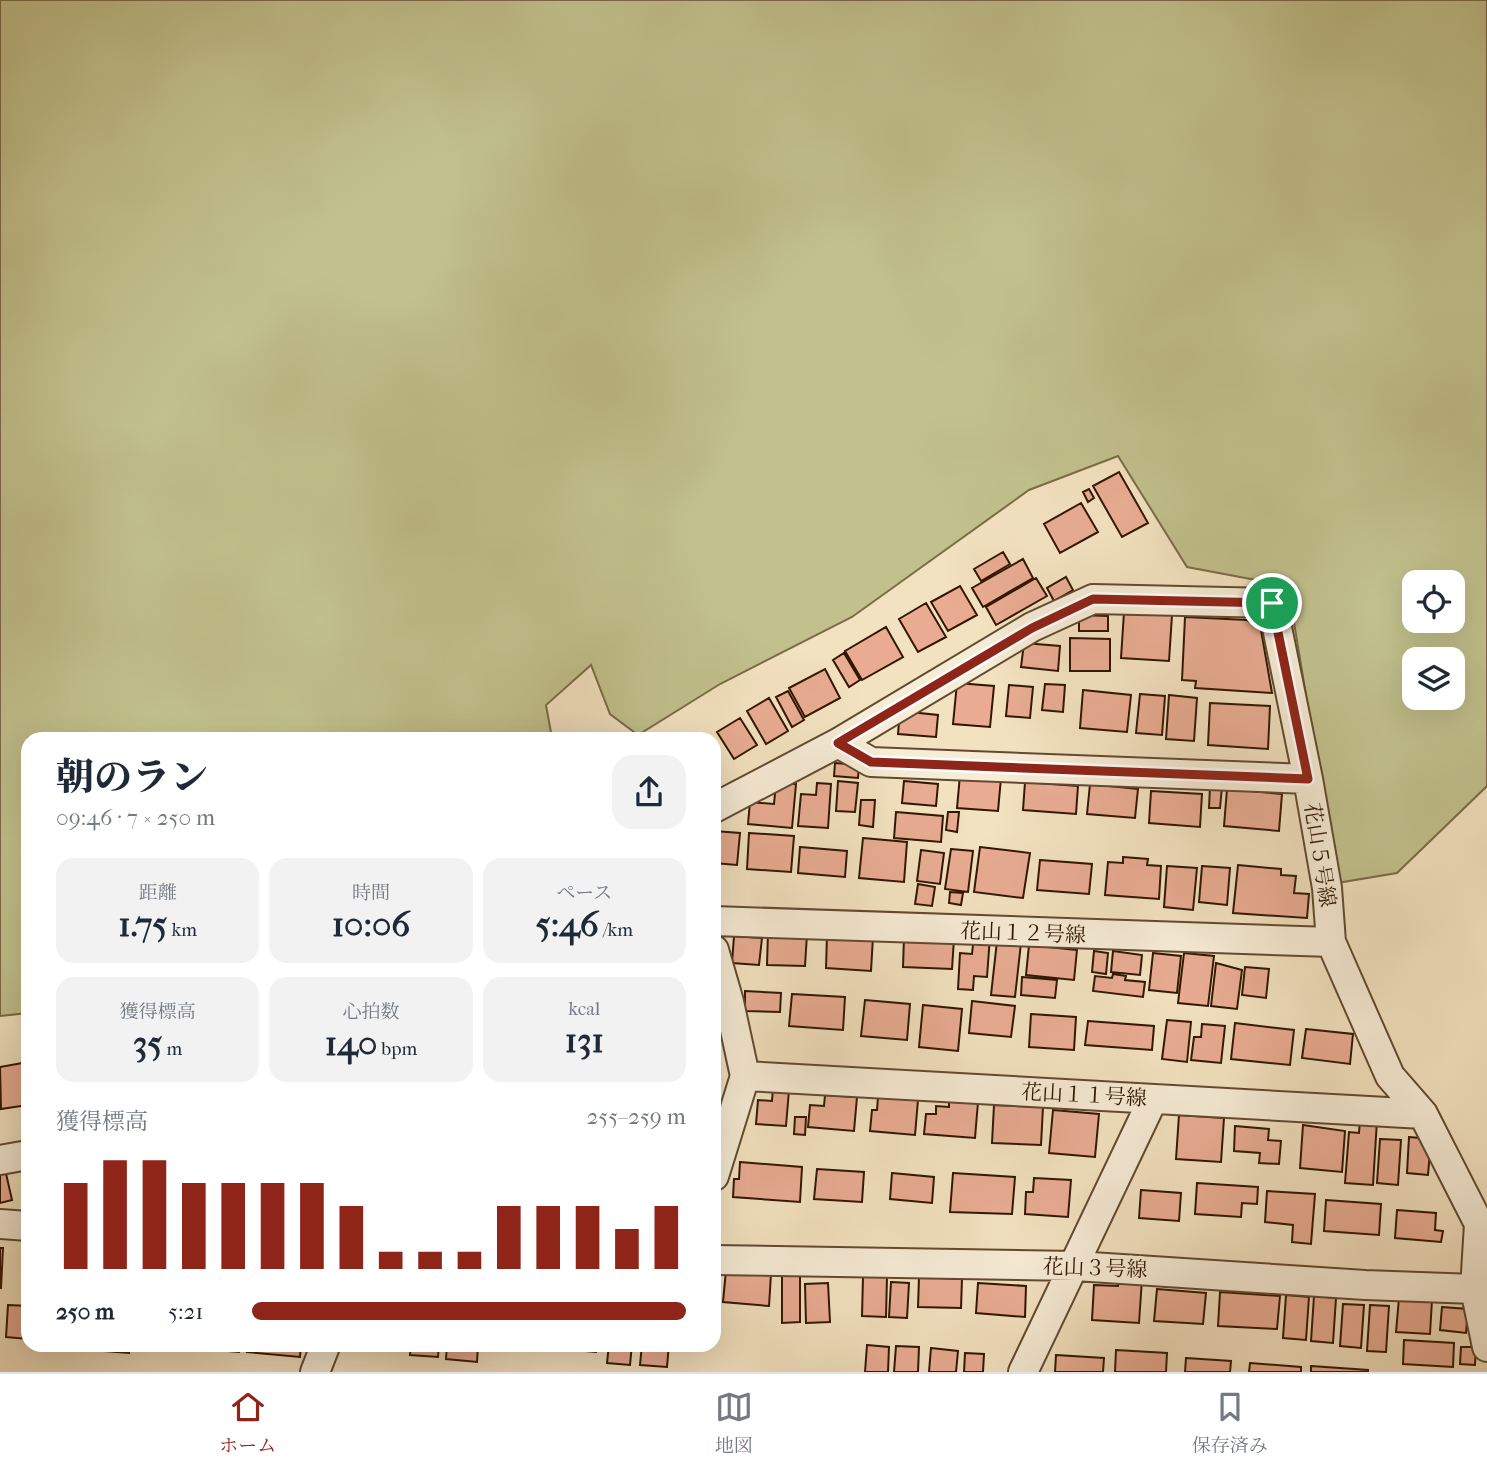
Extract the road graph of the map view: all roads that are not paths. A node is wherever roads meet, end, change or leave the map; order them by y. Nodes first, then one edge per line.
1 (838, 743) junction
2 (1308, 779) junction
3 (721, 804) edge
4 (721, 921) edge
5 (1331, 942) junction
6 (721, 974) edge
7 (745, 1076) junction
8 (1153, 1099) junction
9 (1423, 1114) junction
10 (721, 1153) edge
11 (21, 1156) edge
12 (0, 1160) edge
13 (0, 1224) edge
14 (21, 1226) edge
15 (721, 1260) edge
16 (1076, 1266) junction
17 (1475, 1289) junction
18 (1487, 1347) edge
19 (323, 1352) edge
20 (315, 1372) edge
21 (1023, 1372) edge

1 - 2 street
1 - 2 street, 花山５号線
1 - 3 street, 花山５号線
2 - 5 street, 花山５号線
4 - 5 street, 花山１２号線
5 - 9 street, 花山５号線
6 - 7 street
7 - 8 street, 花山１１号線
7 - 10 street
8 - 9 street, 花山１１号線
8 - 16 street
9 - 17 street, 花山５号線
11 - 12 street
13 - 14 street
15 - 16 street, 花山３号線
16 - 17 street, 花山３号線
16 - 21 street
17 - 18 street, 花山５号線
19 - 20 street

